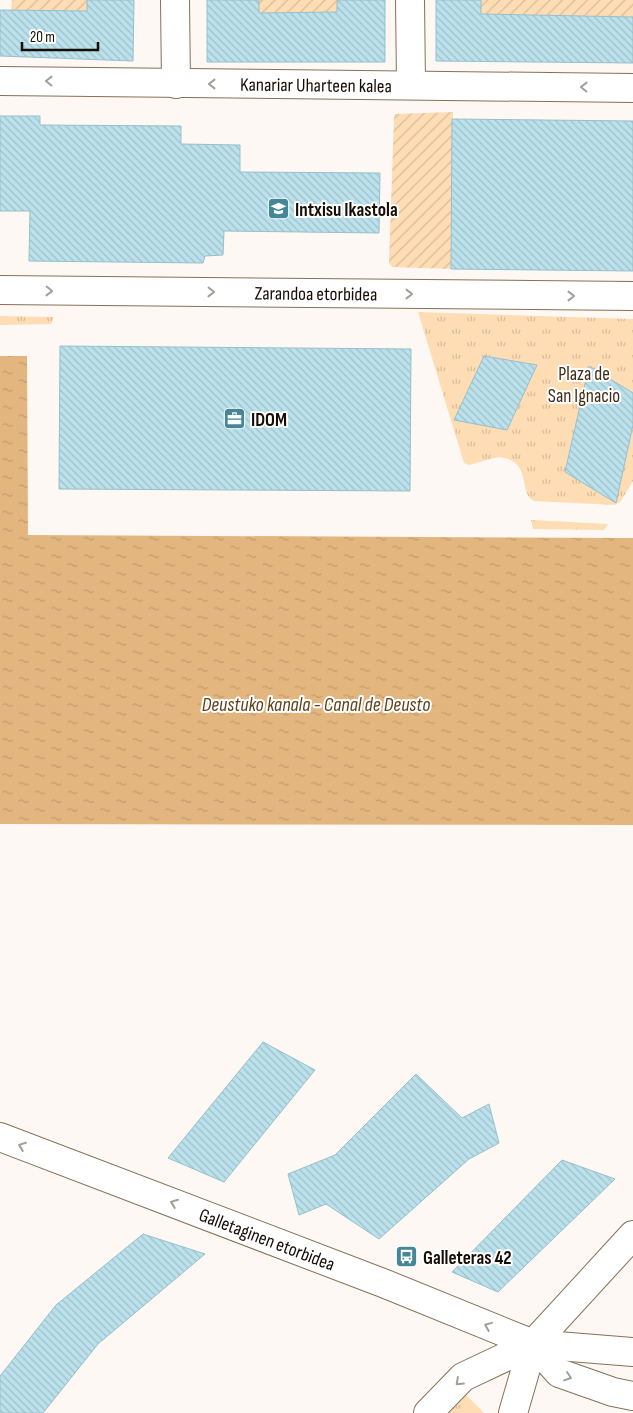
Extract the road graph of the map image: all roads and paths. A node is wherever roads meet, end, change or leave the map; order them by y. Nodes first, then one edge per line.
1 (176, 0) edge
2 (410, 0) edge
3 (0, 80) edge
4 (176, 84) junction
5 (411, 84) junction
6 (633, 88) edge
7 (0, 290) edge
8 (633, 296) edge
9 (0, 1137) edge
10 (633, 1235) edge
11 (533, 1344) junction
12 (633, 1352) edge
13 (633, 1396) edge
14 (428, 1413) edge
15 (513, 1413) edge

1 - 4 street
2 - 5 street
4 -> 3 street, Kanariar Uharteen kalea
5 -> 4 street, Kanariar Uharteen kalea
6 -> 5 street, Kanariar Uharteen kalea
7 -> 8 street, Zarandoa etorbidea
11 -> 9 street, Galletaginen etorbidea
10 - 11 street
11 - 12 street, Galletaginen etorbidea
11 -> 13 street, Galletaginen etorbidea
11 -> 14 street
11 - 15 street

